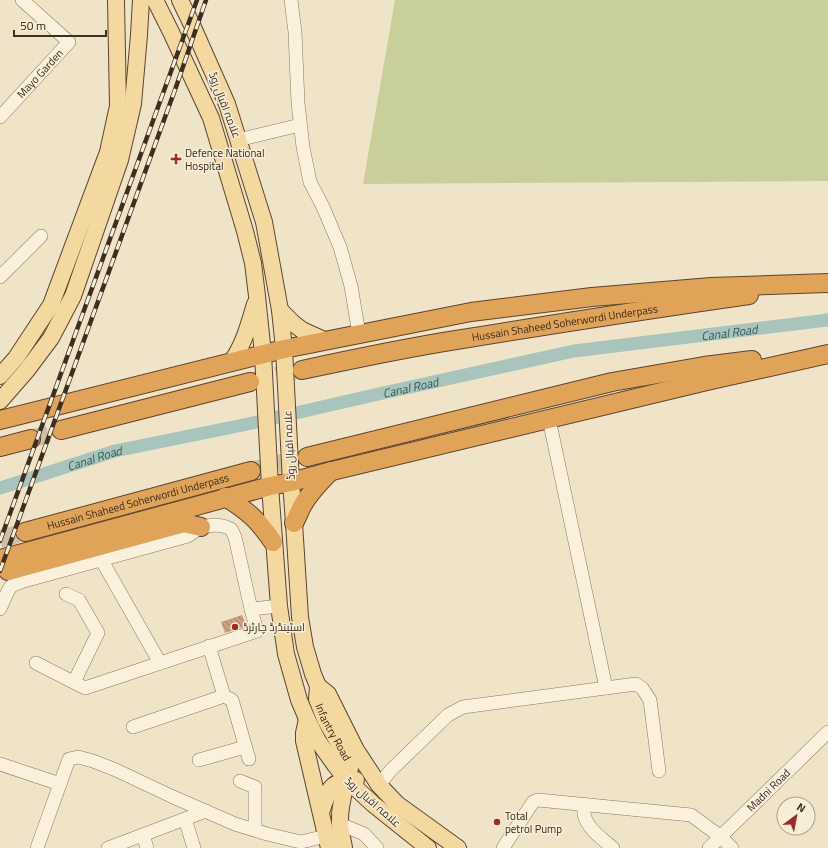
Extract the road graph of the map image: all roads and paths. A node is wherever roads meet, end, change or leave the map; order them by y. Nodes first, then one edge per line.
1 (22, 0) edge
2 (116, 0) edge
3 (141, 0) edge
4 (155, 0) edge
5 (180, 0) edge
6 (291, 0) edge
7 (171, 32) junction
8 (139, 35) junction
9 (0, 117) edge
10 (300, 125) junction
11 (238, 140) junction
12 (41, 236) dead end
13 (0, 277) edge
14 (828, 284) edge
15 (257, 296) junction
16 (280, 310) junction
17 (359, 334) junction
18 (324, 340) junction
19 (284, 349) junction
20 (828, 350) edge
21 (263, 354) junction
22 (828, 354) edge
23 (232, 362) junction
24 (302, 370) tunnel mouth
25 (0, 376) edge
26 (250, 382) tunnel mouth
27 (0, 402) edge
28 (549, 419) junction
29 (0, 420) edge
30 (61, 430) tunnel mouth
31 (31, 439) tunnel mouth
32 (0, 447) edge
33 (307, 457) tunnel mouth
34 (251, 471) tunnel mouth
35 (332, 471) junction
36 (291, 482) junction
37 (270, 486) junction
38 (225, 498) junction
39 (294, 523) junction
40 (201, 527) junction
41 (25, 532) tunnel mouth
42 (273, 542) junction
43 (101, 559) junction
44 (4, 565) edge
45 (66, 594) dead end
46 (279, 606) junction
47 (0, 609) edge
48 (251, 609) junction
49 (209, 646) junction
50 (36, 663) dead end
51 (160, 663) junction
52 (74, 682) junction
53 (318, 686) junction
54 (606, 688) junction
55 (224, 696) junction
56 (307, 719) junction
57 (132, 727) dead end
58 (828, 732) edge
59 (199, 760) dead end
60 (0, 764) edge
61 (659, 770) dead end
62 (347, 780) junction
63 (240, 781) dead end
64 (376, 782) junction
65 (60, 784) junction
66 (584, 804) junction
67 (206, 811) junction
68 (321, 812) junction
69 (184, 819) junction
70 (340, 824) junction
71 (255, 830) junction
72 (143, 835) junction
73 (721, 837) junction
74 (327, 842) edge
75 (37, 848) edge
76 (108, 848) edge
77 (147, 848) edge
78 (194, 848) edge
79 (344, 848) edge
80 (377, 848) edge
81 (428, 848) edge
82 (458, 848) edge
83 (503, 848) edge
84 (613, 848) edge
85 (709, 848) edge
86 (732, 848) edge

1 - 9 street, Mayo Garden
2 - 25 main road
3 - 8 main road
4 - 7 main road, علامہ اقبال روڈ
5 - 11 main road, علامہ اقبال روڈ
6 - 10 street
7 - 8 main road
7 - 15 main road, علامہ اقبال روڈ
8 - 27 main road
10 - 11 street
10 - 17 street
11 - 16 main road, علامہ اقبال روڈ
12 - 13 street
14 - 17 highway
14 - 24 highway, Hussain Shaheed Soherwordi Underpass
15 - 21 main road, علامہ اقبال روڈ
15 - 23 main road
16 - 18 main road
16 - 19 main road, علامہ اقبال روڈ
17 - 18 highway
18 - 19 highway
19 - 21 highway
19 - 36 main road, علامہ اقبال روڈ
20 - 33 highway
21 - 23 highway
21 - 37 main road, علامہ اقبال روڈ
22 - 28 highway
23 - 29 highway
26 - 30 highway
28 - 35 highway
28 - 54 street
31 - 32 highway
34 - 41 highway, Hussain Shaheed Soherwordi Underpass
35 - 36 highway
35 - 39 highway
36 - 37 highway
36 - 39 main road, علامہ اقبال روڈ
37 - 38 highway
37 - 42 main road, علامہ اقبال روڈ
38 - 42 highway
38 - 44 highway
39 - 53 main road, علامہ اقبال روڈ
40 - 43 street
40 - 44 highway
40 - 48 street
42 - 46 main road, علامہ اقبال روڈ
43 - 47 street
43 - 51 street
45 - 52 street
46 - 48 street
46 - 56 main road, علامہ اقبال روڈ
48 - 49 street
49 - 51 street
49 - 55 street
50 - 52 street
51 - 52 street
53 - 62 main road, Infantry Road
53 - 64 main road, علامہ اقبال روڈ
54 - 61 street
54 - 64 street
55 - 57 street
55 - 59 street
56 - 62 main road, علامہ اقبال روڈ
56 - 68 main road, Infantry Road
58 - 73 street, Madni Road
60 - 65 street
62 - 64 main road
62 - 68 main road
62 - 70 main road, Infantry Road
62 - 81 main road, علامہ اقبال روڈ
63 - 71 street
64 - 82 main road, علامہ اقبال روڈ
65 - 67 street
65 - 75 street
66 - 73 street
66 - 83 street
66 - 84 street
67 - 69 street
67 - 71 street
68 - 74 main road, Infantry Road
69 - 72 street
69 - 78 street
70 - 79 main road, Infantry Road
70 - 80 street
71 - 74 street
72 - 76 street
72 - 77 street
73 - 85 street, Madni Road
73 - 86 street

